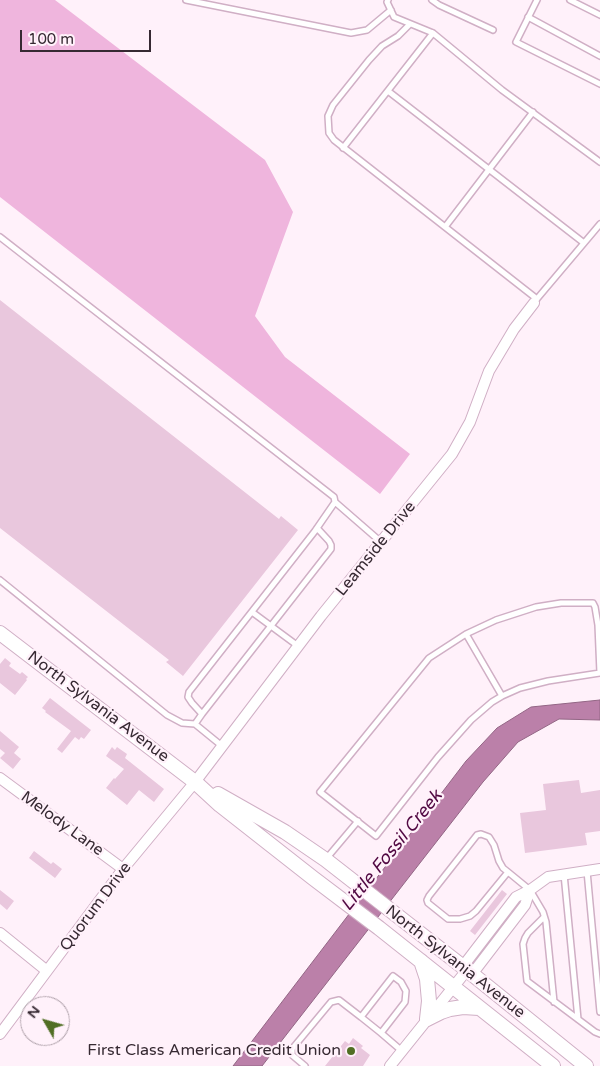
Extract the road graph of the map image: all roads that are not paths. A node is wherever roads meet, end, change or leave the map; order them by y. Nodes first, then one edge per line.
1 (186, 0) edge
2 (388, 0) edge
3 (432, 0) edge
4 (537, 0) edge
5 (570, 0) edge
6 (391, 10) junction
7 (600, 15) edge
8 (528, 17) junction
9 (410, 24) junction
10 (493, 30) dead end
11 (433, 33) junction
12 (600, 56) edge
13 (600, 84) edge
14 (388, 90) junction
15 (533, 112) junction
16 (344, 148) junction
17 (600, 162) edge
18 (489, 170) junction
19 (600, 224) edge
20 (445, 227) junction
21 (0, 237) edge
22 (584, 243) junction
23 (536, 301) junction
24 (335, 502) junction
25 (317, 528) junction
26 (381, 542) junction
27 (0, 580) edge
28 (252, 612) junction
29 (271, 626) junction
30 (0, 633) edge
31 (466, 634) junction
32 (298, 646) junction
33 (502, 696) junction
34 (202, 714) junction
35 (195, 724) junction
36 (222, 746) junction
37 (0, 778) edge
38 (195, 782) junction
39 (358, 822) junction
40 (326, 860) junction
41 (123, 869) junction
42 (600, 870) edge
43 (587, 871) junction
44 (508, 872) junction
45 (564, 874) junction
46 (313, 878) junction
47 (530, 890) junction
48 (544, 917) junction
49 (0, 933) edge
50 (420, 960) junction
51 (48, 970) junction
52 (467, 970) junction
53 (453, 987) junction
54 (554, 1002) junction
55 (479, 1008) junction
56 (600, 1012) edge
57 (361, 1017) junction
58 (427, 1019) junction
59 (578, 1019) junction
60 (0, 1034) edge
61 (381, 1034) junction
62 (600, 1034) edge
63 (402, 1051) junction
64 (304, 1066) edge
65 (390, 1066) edge
66 (553, 1066) edge
67 (586, 1066) edge

1 - 6 lane
2 - 6 lane
3 - 10 lane
4 - 8 lane
5 - 7 lane
6 - 9 lane
8 - 12 lane
8 - 13 lane
9 - 11 lane
9 - 16 lane
11 - 14 lane
11 - 15 lane
14 - 16 lane
14 - 18 lane
15 - 17 lane
15 - 18 lane
16 - 20 lane
18 - 20 lane
18 - 22 lane
19 - 22 lane
20 - 23 lane
21 - 24 lane
22 - 23 lane
23 - 26 street, Leamside Drive
24 - 25 lane
24 - 26 lane
25 - 28 lane
25 - 29 lane
26 - 32 street, Leamside Drive
27 - 35 lane
28 - 29 lane
28 - 34 lane
29 - 32 lane
29 - 34 lane
30 - 38 street, North Sylvania Avenue
31 - 33 lane
31 - 33 lane
31 - 39 lane
32 - 36 street, Leamside Drive
33 - 39 lane
34 - 35 lane
35 - 36 lane
36 - 38 street, Leamside Drive
37 - 41 street, Melody Lane
38 - 40 street, North Sylvania Avenue
38 - 41 street, Quorum Drive
38 - 46 street, North Sylvania Avenue
39 - 40 lane
40 - 46 street
40 - 52 street, North Sylvania Avenue
41 - 51 street, Quorum Drive
42 - 43 street
43 - 45 street
43 - 56 lane
44 - 44 lane
44 - 47 lane
45 - 47 street
45 - 59 lane
46 - 50 street, North Sylvania Avenue
47 - 48 lane
47 - 52 street
48 - 54 lane
48 - 54 lane
49 - 51 street
50 - 53 street, North Sylvania Avenue
50 - 58 street
51 - 60 street, Quorum Drive
52 - 53 street
52 - 67 street, North Sylvania Avenue
53 - 55 street, North Sylvania Avenue
53 - 58 street
54 - 59 lane
55 - 58 street
55 - 66 street, North Sylvania Avenue
57 - 61 lane
57 - 61 lane
57 - 64 lane
58 - 63 street
59 - 62 lane
61 - 63 lane
63 - 65 street

